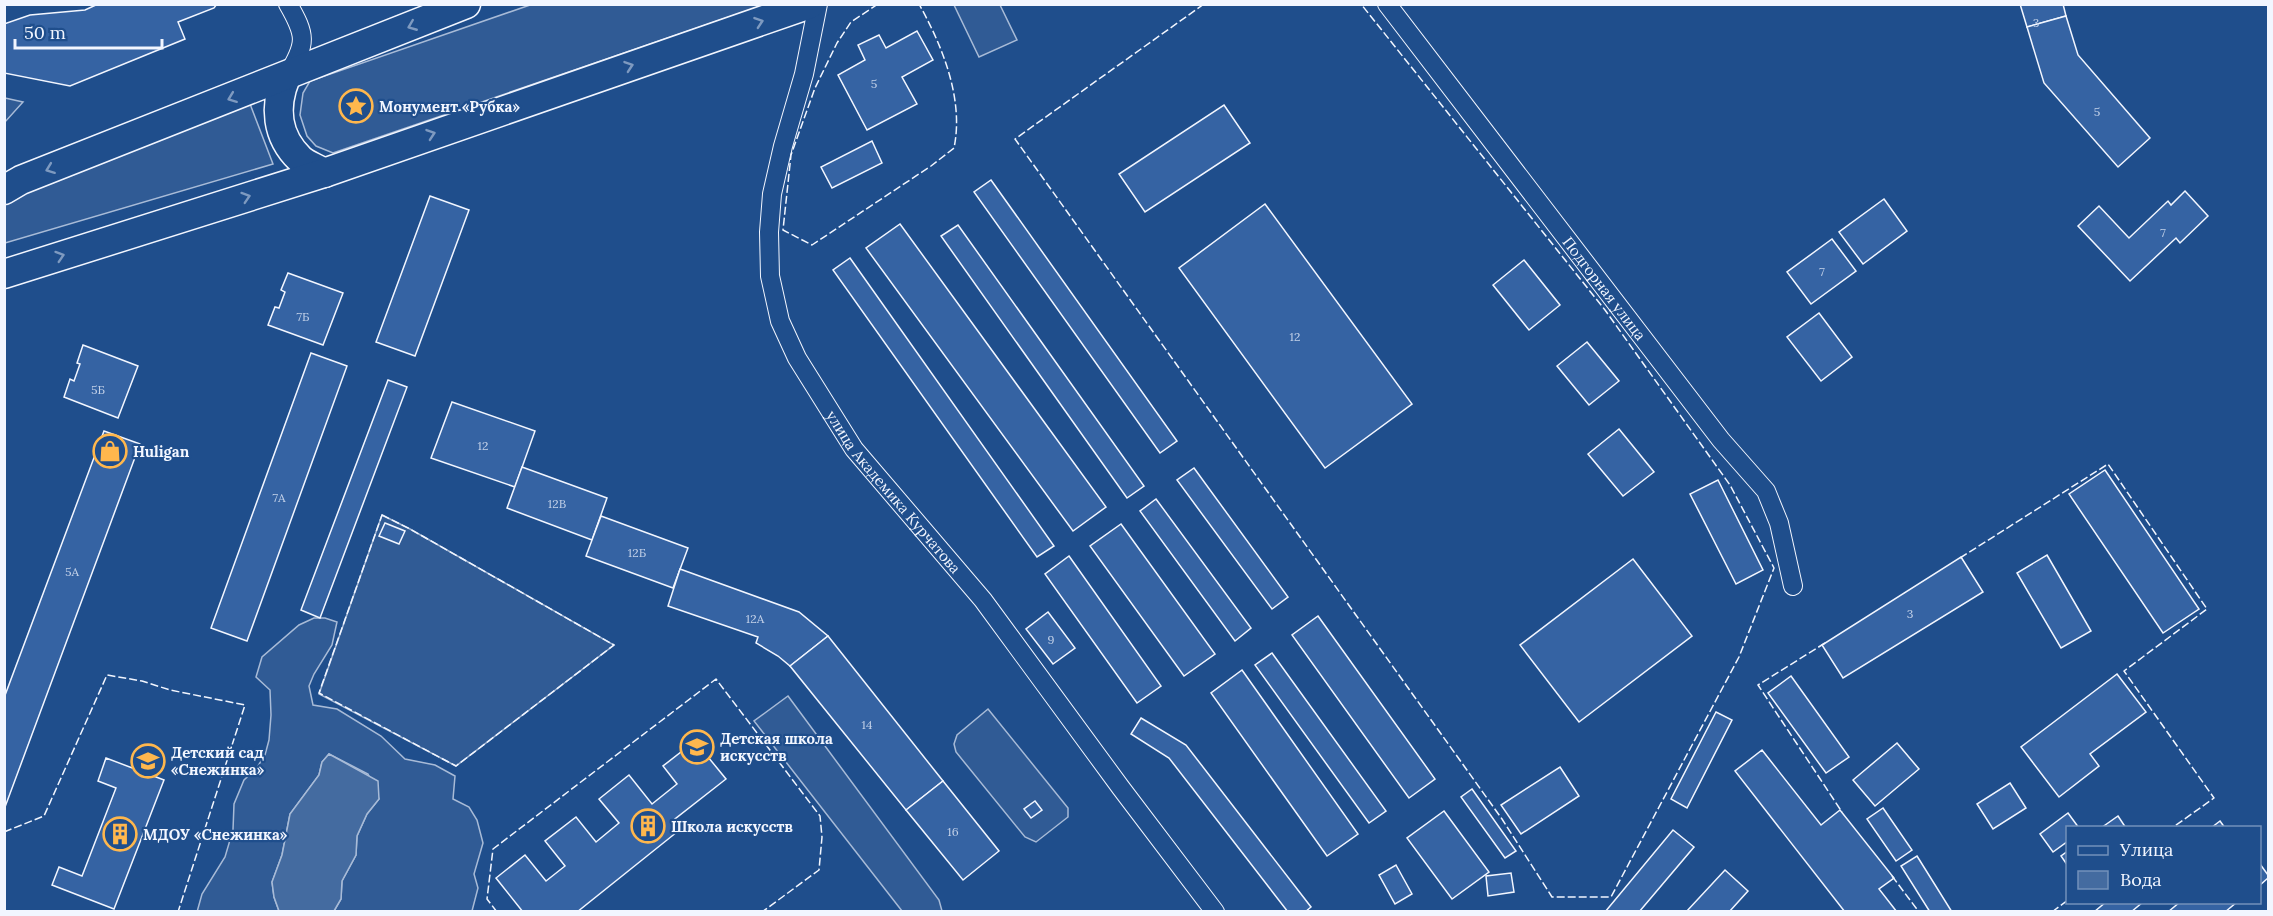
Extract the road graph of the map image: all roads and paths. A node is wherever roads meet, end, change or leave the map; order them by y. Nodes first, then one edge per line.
1 (288, 4) edge
2 (466, 4) edge
3 (810, 4) edge
4 (818, 4) edge
5 (1387, 4) edge
6 (286, 76) junction
7 (324, 173) junction
8 (4, 190) edge
9 (4, 274) edge
10 (1793, 586) dead end
11 (1215, 912) edge

1 - 6 street
2 -> 6 main road
7 -> 3 main road
4 - 11 street, улица Академика Курчатова
5 - 10 street, Подгорная улица
6 - 7 main road
6 -> 8 main road
9 -> 7 main road

